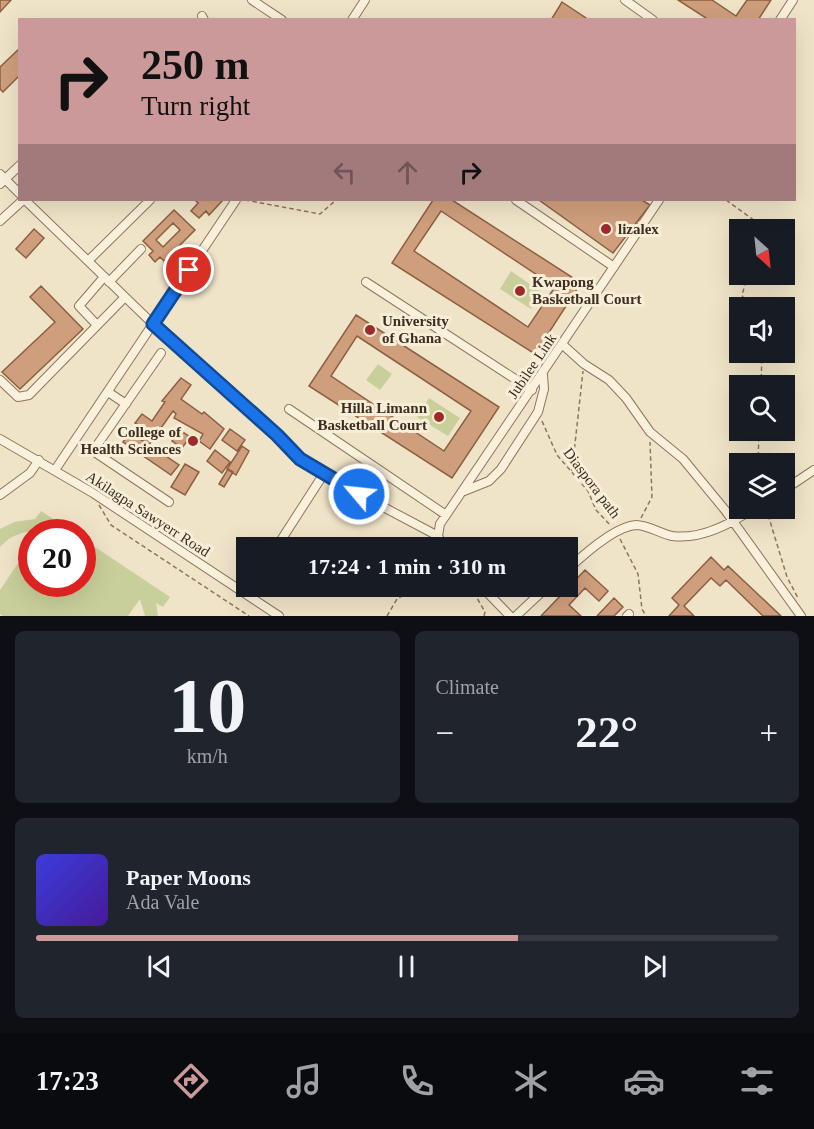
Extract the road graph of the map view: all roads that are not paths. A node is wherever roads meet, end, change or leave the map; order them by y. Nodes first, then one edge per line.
1 (252, 0) edge
2 (365, 0) edge
3 (625, 0) edge
4 (793, 0) edge
5 (279, 18) edge
6 (353, 18) edge
7 (650, 18) edge
8 (781, 18) edge
9 (18, 167) edge
10 (2, 179) edge
11 (18, 192) edge
12 (23, 201) edge
13 (25, 201) edge
14 (149, 201) edge
15 (235, 201) edge
16 (517, 201) edge
17 (655, 201) edge
18 (0, 221) edge
19 (141, 249) dead end
20 (88, 261) junction
21 (614, 267) junction
22 (107, 279) junction
23 (366, 282) dead end
24 (125, 297) junction
25 (153, 324) junction
26 (97, 325) junction
27 (563, 345) junction
28 (161, 353) dead end
29 (543, 373) junction
30 (0, 380) edge
31 (532, 390) junction
32 (108, 392) junction
33 (126, 404) junction
34 (289, 409) dead end
35 (0, 439) edge
36 (39, 460) junction
37 (56, 470) junction
38 (814, 470) edge
39 (323, 475) junction
40 (795, 483) edge
41 (462, 492) junction
42 (0, 495) edge
43 (169, 502) dead end
44 (446, 515) junction
45 (739, 519) edge
46 (733, 523) junction
47 (438, 536) joint
48 (283, 537) edge
49 (578, 560) edge
50 (236, 582) edge
51 (256, 597) edge
52 (492, 597) edge
53 (537, 597) edge
54 (279, 616) edge
55 (510, 616) edge
56 (516, 616) edge
57 (801, 616) edge

1 - 5 street
2 - 6 street
3 - 7 street
4 - 8 street
9 - 10 street
10 - 11 street
12 - 18 street
13 - 20 street
14 - 20 street
15 - 25 street
16 - 21 street
17 - 21 street, Jubilee Link
19 - 22 street
20 - 22 street
21 - 27 street, Jubilee Link
22 - 24 street
22 - 26 street
23 - 31 street
24 - 25 street
24 - 26 street
25 - 32 street
25 - 39 street
26 - 30 street
27 - 29 street, Jubilee Link
27 - 46 street
28 - 33 street
29 - 31 street, Jubilee Link
29 - 41 street
31 - 41 street, Jubilee Link
32 - 33 street
32 - 37 street
33 - 43 street
34 - 44 street
35 - 36 street, Akilagpa Sawyerr Road
36 - 37 street, Akilagpa Sawyerr Road
36 - 42 street
37 - 50 street, Akilagpa Sawyerr Road
38 - 40 street
39 - 47 street
39 - 48 street
41 - 44 street, Jubilee Link
44 - 47 street, Jubilee Link
45 - 46 street
46 - 49 street
46 - 57 street
51 - 54 street, Akilagpa Sawyerr Road
52 - 55 street
53 - 56 street

